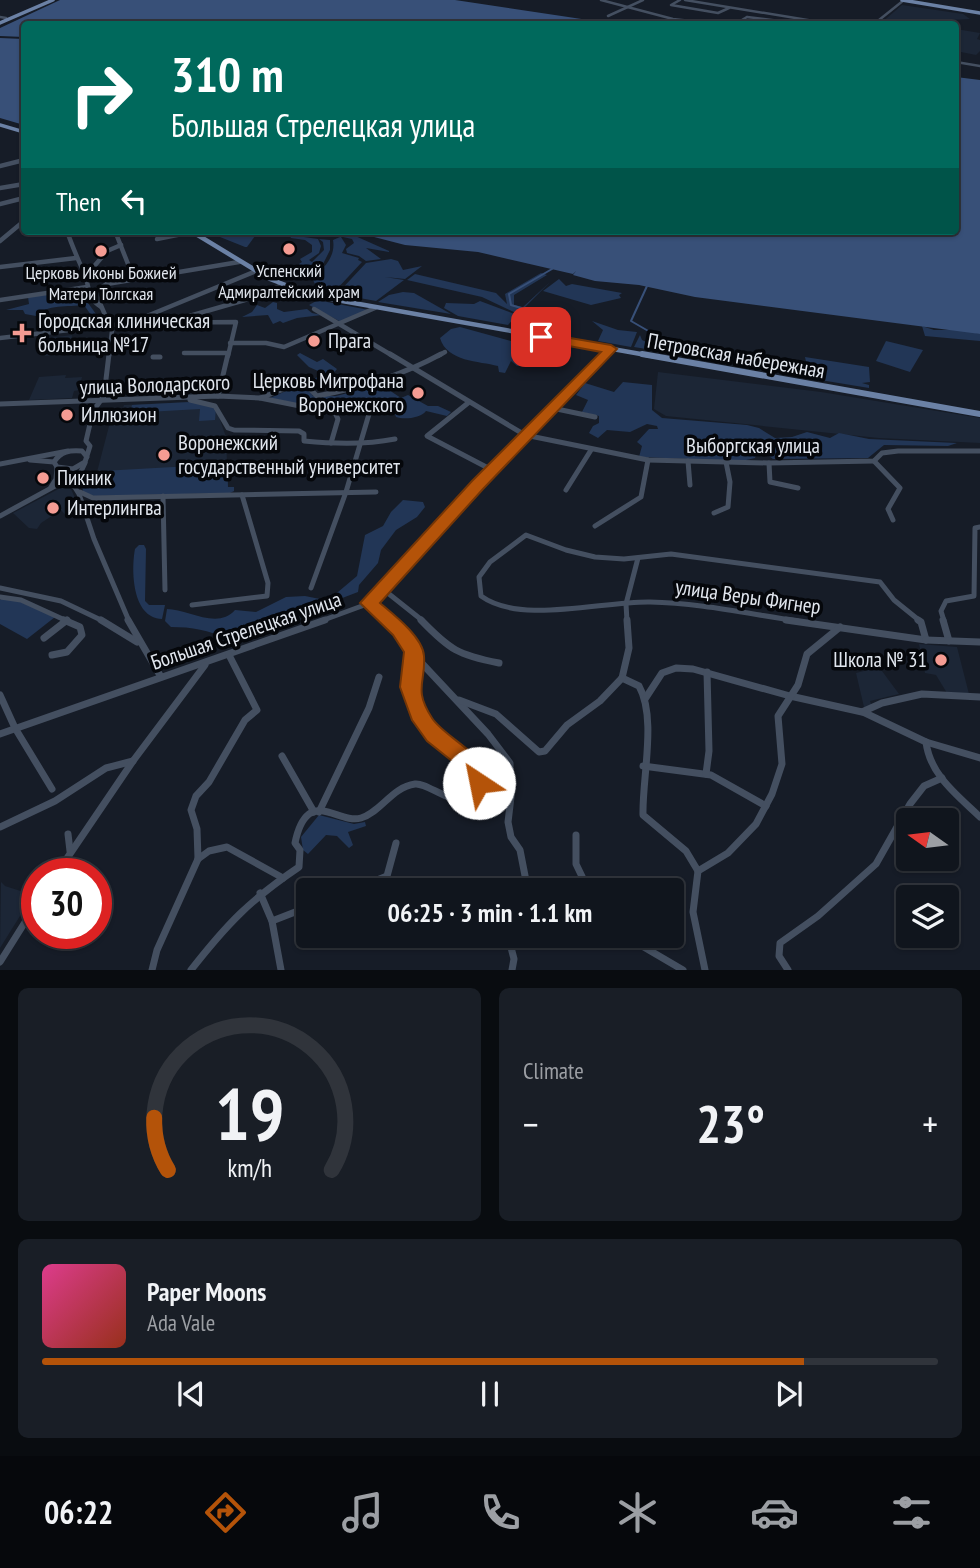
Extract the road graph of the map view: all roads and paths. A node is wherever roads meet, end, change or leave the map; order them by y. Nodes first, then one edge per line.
1 (47, 0) edge
2 (53, 0) edge
3 (601, 0) edge
4 (643, 0) edge
5 (680, 0) edge
6 (685, 0) edge
7 (903, 0) edge
8 (909, 0) edge
9 (624, 8) junction
10 (729, 8) junction
11 (757, 12) junction
12 (980, 13) edge
13 (608, 16) dead end
14 (747, 17) junction
15 (0, 20) edge
16 (691, 21) edge
17 (740, 21) edge
18 (780, 21) edge
19 (813, 21) edge
20 (878, 21) edge
21 (959, 62) edge
22 (980, 66) edge
23 (0, 125) edge
24 (21, 131) edge
25 (21, 161) edge
26 (0, 166) edge
27 (21, 184) edge
28 (0, 188) edge
29 (20, 199) dead end
30 (0, 204) edge
31 (21, 224) edge
32 (12, 231) junction
33 (0, 232) edge
34 (68, 235) edge
35 (117, 235) edge
36 (174, 235) edge
37 (198, 235) edge
38 (157, 239) dead end
39 (0, 241) edge
40 (121, 244) junction
41 (107, 251) joint
42 (76, 258) junction
43 (239, 262) junction
44 (0, 267) edge
45 (130, 269) dead end
46 (257, 271) junction
47 (86, 276) junction
48 (282, 285) junction
49 (88, 287) junction
50 (0, 300) edge
51 (101, 307) junction
52 (376, 308) junction
53 (314, 309) dead end
54 (167, 322) junction
55 (130, 323) junction
56 (341, 324) junction
57 (111, 327) junction
58 (0, 338) edge
59 (230, 343) junction
60 (611, 349) junction
61 (445, 352) dead end
62 (184, 353) dead end
63 (228, 353) junction
64 (153, 357) dead end
65 (160, 357) dead end
66 (414, 369) junction
67 (259, 380) dead end
68 (308, 380) dead end
69 (310, 389) dead end
70 (218, 397) junction
71 (263, 397) junction
72 (177, 398) junction
73 (96, 402) junction
74 (468, 403) junction
75 (0, 404) edge
76 (552, 408) junction
77 (369, 414) dead end
78 (980, 414) edge
79 (596, 417) dead end
80 (525, 435) junction
81 (395, 439) dead end
82 (86, 441) junction
83 (331, 443) junction
84 (361, 444) junction
85 (70, 450) junction
86 (592, 450) junction
87 (980, 452) edge
88 (86, 459) junction
89 (648, 460) junction
90 (688, 461) junction
91 (874, 461) junction
92 (726, 462) junction
93 (769, 463) junction
94 (0, 465) edge
95 (56, 465) junction
96 (492, 470) junction
97 (69, 471) junction
98 (76, 482) junction
99 (59, 483) junction
100 (690, 485) dead end
101 (798, 488) dead end
102 (566, 490) dead end
103 (46, 491) junction
104 (80, 492) junction
105 (346, 492) junction
106 (376, 492) dead end
107 (242, 495) junction
108 (163, 496) junction
109 (714, 513) dead end
110 (0, 516) edge
111 (893, 520) dead end
112 (595, 526) dead end
113 (980, 527) edge
114 (638, 558) junction
115 (978, 560) edge
116 (0, 588) edge
117 (311, 588) dead end
118 (165, 590) dead end
119 (384, 590) junction
120 (0, 597) edge
121 (369, 603) junction
122 (626, 604) junction
123 (192, 606) dead end
124 (66, 620) junction
125 (840, 627) junction
126 (44, 638) dead end
127 (926, 640) junction
128 (949, 641) junction
129 (137, 642) junction
130 (980, 642) edge
131 (52, 654) dead end
132 (229, 655) junction
133 (415, 656) junction
134 (206, 663) junction
135 (499, 663) dead end
136 (707, 671) junction
137 (161, 677) junction
138 (379, 677) dead end
139 (622, 678) junction
140 (0, 695) edge
141 (453, 696) junction
142 (790, 696) junction
143 (980, 697) edge
144 (645, 699) junction
145 (862, 712) junction
146 (15, 728) junction
147 (0, 734) edge
148 (926, 742) junction
149 (282, 756) dead end
150 (980, 758) edge
151 (133, 761) junction
152 (643, 766) junction
153 (706, 774) junction
154 (942, 779) junction
155 (52, 789) dead end
156 (766, 806) junction
157 (316, 812) junction
158 (980, 817) edge
159 (0, 827) edge
160 (68, 834) dead end
161 (576, 835) dead end
162 (396, 843) dead end
163 (71, 852) junction
164 (67, 858) edge
165 (198, 859) junction
166 (698, 871) junction
167 (283, 878) junction
168 (382, 878) edge
169 (525, 878) edge
170 (579, 878) edge
171 (260, 893) junction
172 (296, 912) edge
173 (272, 921) junction
174 (21, 929) edge
175 (511, 948) edge
176 (645, 948) edge
177 (0, 962) edge
178 (152, 970) edge
179 (191, 970) edge
180 (281, 970) edge
181 (512, 970) edge
182 (683, 970) edge
183 (705, 970) edge
184 (788, 970) edge

1 - 15 main road
2 - 15 main road
3 - 9 street
4 - 9 street
5 - 10 street
6 - 10 street
7 - 12 main road
7 - 20 street
8 - 12 main road
9 - 13 street
9 - 16 street
10 - 11 street
11 - 14 street
11 - 19 street
14 - 17 street
14 - 18 street
21 - 22 street
23 - 24 main road
25 - 26 street
27 - 28 street
29 - 30 street
31 - 32 street
32 - 33 street
32 - 39 street
34 - 42 street
35 - 40 street
36 - 38 street
37 - 43 main road, Петровская набережная
40 - 41 street
40 - 45 street
41 - 47 street
42 - 44 street
42 - 47 street
43 - 46 main road, Петровская набережная
43 - 51 street
46 - 48 main road, Петровская набережная
46 - 55 street
47 - 49 street
48 - 52 main road, Петровская набережная
48 - 54 street
49 - 50 street
49 - 51 street
51 - 57 street
52 - 56 street
52 - 60 main road, Петровская набережная
53 - 56 street
54 - 55 street
54 - 59 street
55 - 57 street
56 - 59 street
56 - 66 street
57 - 58 street
57 - 73 street
59 - 63 street
60 - 76 street, Большая Стрелецкая улица
60 - 78 main road, Петровская набережная
61 - 66 street
62 - 63 street
63 - 70 street
64 - 65 street
66 - 69 street
66 - 74 street
67 - 71 street
68 - 71 street, улица Володарского
70 - 71 street, улица Володарского
70 - 72 street, улица Володарского
71 - 83 street
72 - 73 street, улица Володарского
72 - 83 street
73 - 75 street, улица Володарского
73 - 82 street
74 - 80 street
74 - 96 street
76 - 79 street
76 - 80 street, Большая Стрелецкая улица
77 - 84 street
80 - 86 street, Выборгская улица
80 - 96 street, Большая Стрелецкая улица
81 - 84 street
82 - 85 street
82 - 88 street
83 - 84 street
84 - 105 street
85 - 88 street
85 - 94 street
85 - 95 street
86 - 89 street, Выборгская улица
86 - 102 street
87 - 91 street, Выборгская улица
88 - 97 street
88 - 98 street
89 - 90 street, Выборгская улица
89 - 112 street
90 - 92 street, Выборгская улица
90 - 100 street
91 - 93 street, Выборгская улица
91 - 111 street
92 - 93 street, Выборгская улица
92 - 109 street
93 - 101 street
94 - 95 street
95 - 97 street
95 - 103 street
96 - 119 street, Большая Стрелецкая улица
97 - 98 street
97 - 99 street
98 - 99 street
98 - 104 street
99 - 103 street
103 - 110 street
104 - 108 street
104 - 129 street
105 - 106 street
105 - 107 street
105 - 117 street
107 - 108 street
107 - 123 street
108 - 118 street
113 - 115 street
114 - 122 street
114 - 122 street, улица Веры Фигнер
114 - 127 street
115 - 128 street
116 - 129 street
119 - 121 street, Большая Стрелецкая улица
119 - 135 street
120 - 124 street
121 - 132 street, Большая Стрелецкая улица
121 - 133 street
122 - 125 street, улица Веры Фигнер
122 - 139 street
124 - 126 street
124 - 131 street
125 - 127 street, улица Веры Фигнер
125 - 142 street
127 - 128 street, улица Веры Фигнер
128 - 130 street, улица Веры Фигнер
129 - 137 street
132 - 134 street, Большая Стрелецкая улица
132 - 165 street
133 - 141 street
133 - 157 street
134 - 137 street, Большая Стрелецкая улица
134 - 151 street
136 - 142 street
136 - 144 street
136 - 153 street
137 - 146 street, Большая Стрелецкая улица
138 - 157 street
139 - 141 street
139 - 144 street
140 - 146 street
141 - 169 street
142 - 145 street
142 - 156 street
143 - 145 street
144 - 152 street
145 - 148 street
146 - 147 street, Большая Стрелецкая улица
146 - 155 street
148 - 150 street
148 - 154 street
149 - 157 street
151 - 159 street
151 - 163 street
152 - 153 street
152 - 166 street
153 - 156 street
154 - 158 street
154 - 184 street
156 - 166 street
157 - 167 street
160 - 163 street
161 - 170 street
162 - 168 street
163 - 164 street
165 - 167 street
165 - 178 street
166 - 183 street
167 - 171 street
171 - 173 street
171 - 179 street
172 - 173 street
173 - 180 street
174 - 177 street
175 - 181 street
176 - 182 street

